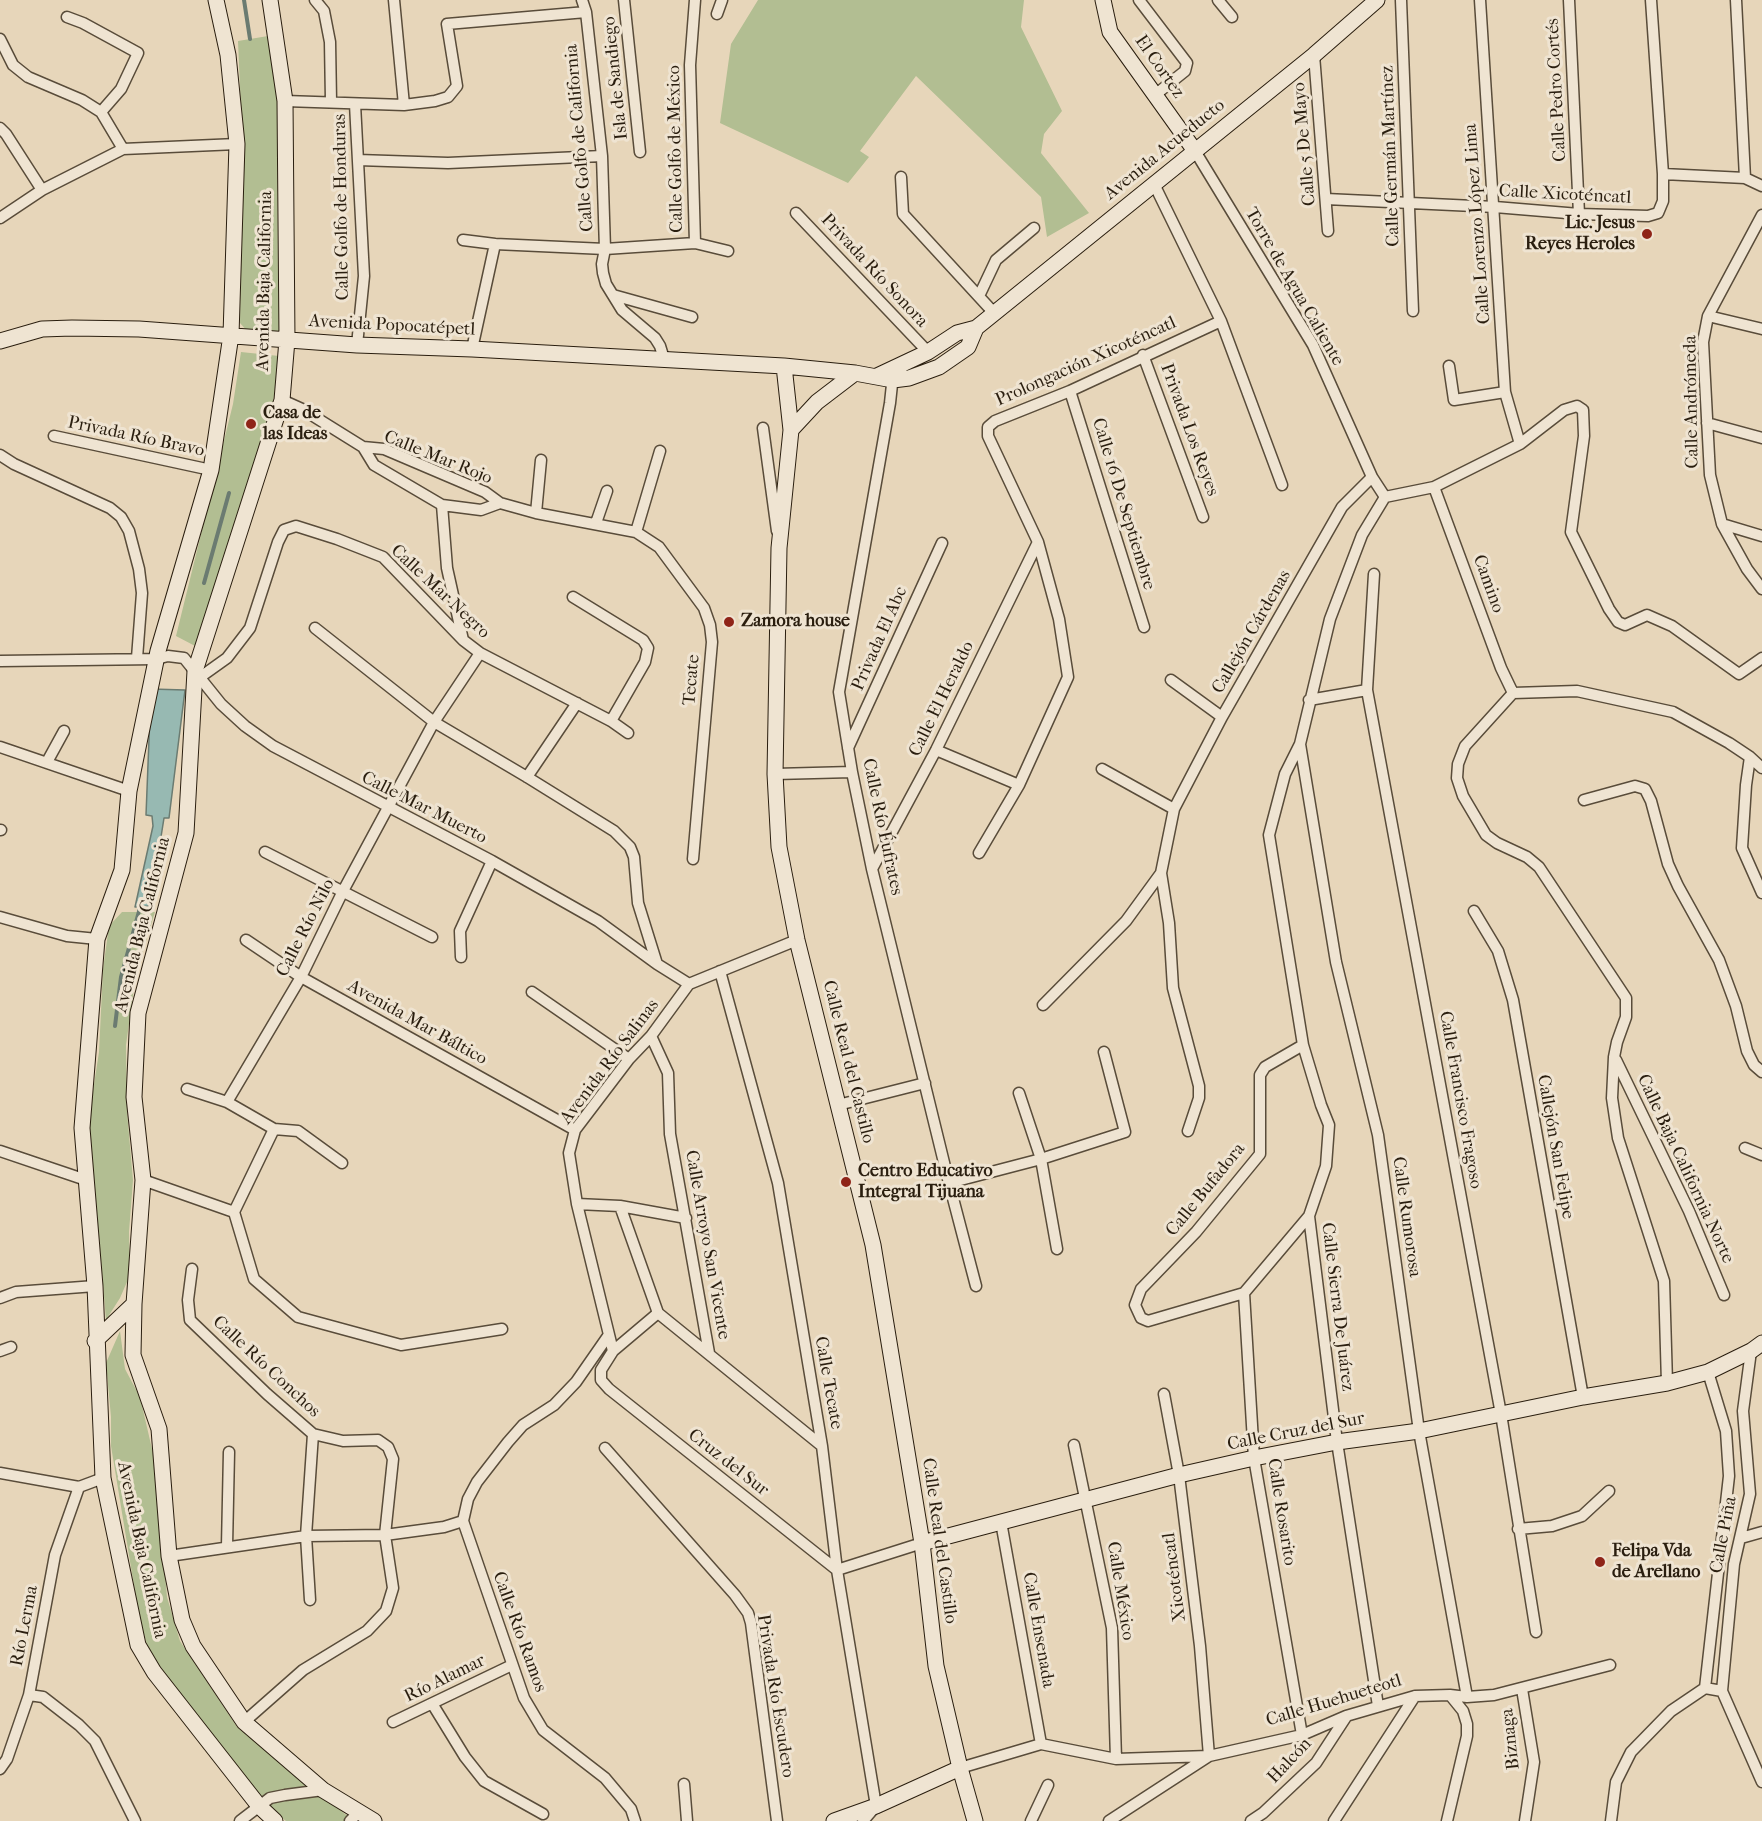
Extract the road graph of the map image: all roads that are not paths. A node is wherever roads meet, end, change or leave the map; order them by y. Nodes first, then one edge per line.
1 (216, 0) edge
2 (271, 0) edge
3 (315, 0) edge
4 (394, 0) edge
5 (582, 0) edge
6 (624, 0) edge
7 (695, 0) edge
8 (722, 0) edge
9 (1103, 0) edge
10 (1139, 0) edge
11 (1218, 0) edge
12 (1377, 0) edge
13 (1401, 0) edge
14 (1480, 0) edge
15 (1569, 0) edge
16 (1651, 0) edge
17 (1736, 0) edge
18 (586, 12) junction
19 (717, 14) dead end
20 (67, 17) dead end
21 (1232, 17) dead end
22 (0, 39) edge
23 (1314, 55) junction
24 (1155, 95) junction
25 (285, 101) junction
26 (331, 101) junction
27 (355, 104) junction
28 (404, 105) junction
29 (101, 112) junction
30 (0, 128) edge
31 (237, 144) junction
32 (123, 149) junction
33 (1195, 151) junction
34 (640, 152) dead end
35 (602, 156) junction
36 (357, 160) junction
37 (1663, 174) junction
38 (901, 177) dead end
39 (1745, 178) junction
40 (1154, 184) junction
41 (1762, 186) edge
42 (42, 190) junction
43 (1326, 199) junction
44 (1409, 203) junction
45 (1495, 207) junction
46 (796, 213) dead end
47 (1579, 214) junction
48 (1762, 215) edge
49 (0, 218) edge
50 (1034, 228) dead end
51 (1328, 231) dead end
52 (463, 240) dead end
53 (695, 243) junction
54 (495, 244) junction
55 (605, 249) junction
56 (728, 251) dead end
57 (613, 295) junction
58 (979, 296) junction
59 (1413, 311) dead end
60 (994, 313) junction
61 (1708, 316) junction
62 (692, 317) dead end
63 (1221, 321) junction
64 (976, 328) junction
65 (1762, 330) edge
66 (231, 334) junction
67 (287, 340) junction
68 (0, 341) edge
69 (357, 345) junction
70 (472, 349) junction
71 (928, 352) junction
72 (1143, 355) junction
73 (664, 359) junction
74 (784, 366) junction
75 (1449, 366) dead end
76 (855, 373) junction
77 (893, 374) junction
78 (1070, 391) junction
79 (1505, 392) junction
80 (282, 400) junction
81 (1707, 423) junction
82 (763, 428) dead end
83 (790, 430) junction
84 (54, 436) dead end
85 (1762, 438) edge
86 (1520, 444) junction
87 (363, 447) junction
88 (660, 451) dead end
89 (0, 455) edge
90 (541, 460) dead end
91 (211, 470) junction
92 (1372, 477) junction
93 (1281, 485) dead end
94 (1434, 487) junction
95 (607, 491) dead end
96 (1385, 497) junction
97 (500, 503) junction
98 (442, 505) junction
99 (536, 513) junction
100 (1203, 517) dead end
101 (596, 523) junction
102 (1722, 524) junction
103 (636, 532) junction
104 (1762, 536) edge
105 (1038, 542) junction
106 (942, 543) dead end
107 (779, 548) junction
108 (1374, 574) dead end
109 (1762, 589) edge
110 (573, 597) dead end
111 (1144, 627) dead end
112 (315, 628) dead end
113 (463, 640) junction
114 (480, 653) junction
115 (137, 658) junction
116 (1762, 658) edge
117 (156, 659) junction
118 (0, 661) edge
119 (197, 674) junction
120 (1170, 680) dead end
121 (1366, 690) junction
122 (1513, 693) junction
123 (1309, 700) junction
124 (577, 703) junction
125 (1222, 717) junction
126 (611, 721) junction
127 (434, 722) junction
128 (64, 731) dead end
129 (628, 733) dead end
130 (1300, 744) junction
131 (0, 747) edge
132 (848, 748) junction
133 (936, 750) junction
134 (1750, 757) junction
135 (47, 762) junction
136 (1762, 768) edge
137 (1102, 769) dead end
138 (852, 772) junction
139 (775, 774) junction
140 (527, 777) junction
141 (1019, 785) junction
142 (129, 791) junction
143 (1584, 800) dead end
144 (387, 807) junction
145 (1174, 809) junction
146 (265, 852) dead end
147 (979, 853) dead end
148 (693, 859) dead end
149 (492, 861) junction
150 (872, 869) junction
151 (1161, 873) junction
152 (343, 891) junction
153 (1762, 893) edge
154 (1474, 911) dead end
155 (0, 917) edge
156 (432, 938) dead end
157 (97, 939) junction
158 (246, 940) dead end
159 (797, 940) junction
160 (461, 957) dead end
161 (657, 964) junction
162 (720, 971) junction
163 (301, 977) junction
164 (688, 984) junction
165 (532, 992) dead end
166 (1043, 1005) dead end
167 (651, 1036) junction
168 (1303, 1046) junction
169 (1104, 1052) dead end
170 (1614, 1057) junction
171 (629, 1059) junction
172 (1759, 1067) edge
173 (925, 1083) junction
174 (187, 1089) dead end
175 (1019, 1093) dead end
176 (227, 1102) junction
177 (838, 1105) junction
178 (274, 1129) junction
179 (575, 1130) junction
180 (1188, 1131) dead end
181 (1745, 1148) dead end
182 (0, 1151) edge
183 (1762, 1155) edge
184 (1041, 1159) junction
185 (342, 1163) dead end
186 (143, 1179) junction
187 (86, 1180) junction
188 (949, 1183) junction
189 (577, 1204) junction
190 (620, 1206) junction
191 (234, 1212) junction
192 (1309, 1215) junction
193 (686, 1218) junction
194 (1057, 1249) dead end
195 (192, 1269) dead end
196 (95, 1286) junction
197 (976, 1286) dead end
198 (1244, 1293) junction
199 (1724, 1295) dead end
200 (0, 1298) edge
201 (134, 1304) junction
202 (658, 1313) junction
203 (502, 1329) dead end
204 (608, 1336) junction
205 (95, 1341) junction
206 (11, 1347) dead end
207 (1757, 1347) edge
208 (0, 1351) edge
209 (613, 1352) junction
210 (709, 1353) junction
211 (1708, 1372) junction
212 (1667, 1383) junction
213 (1164, 1394) dead end
214 (1583, 1397) junction
215 (1501, 1413) junction
216 (1419, 1431) junction
217 (313, 1434) junction
218 (1337, 1442) junction
219 (1074, 1445) dead end
220 (822, 1446) junction
221 (605, 1448) dead end
222 (229, 1452) dead end
223 (1254, 1458) junction
224 (0, 1473) edge
225 (1748, 1474) junction
226 (1179, 1475) junction
227 (1729, 1476) junction
228 (103, 1478) junction
229 (80, 1487) junction
230 (1609, 1491) dead end
231 (1087, 1501) junction
232 (463, 1521) junction
233 (1001, 1522) junction
234 (1518, 1528) junction
235 (1762, 1532) edge
236 (385, 1535) junction
237 (306, 1536) junction
238 (1741, 1538) junction
239 (922, 1543) junction
240 (227, 1546) junction
241 (169, 1556) junction
242 (837, 1570) junction
243 (310, 1600) dead end
244 (1536, 1632) dead end
245 (512, 1665) junction
246 (1610, 1665) dead end
247 (1705, 1688) junction
248 (1522, 1689) junction
249 (1722, 1691) junction
250 (29, 1695) junction
251 (1450, 1695) junction
252 (1415, 1696) junction
253 (1467, 1697) junction
254 (433, 1705) junction
255 (1378, 1706) junction
256 (1346, 1716) junction
257 (244, 1722) junction
258 (393, 1722) dead end
259 (1302, 1735) junction
260 (1041, 1744) junction
261 (1209, 1756) junction
262 (1116, 1759) junction
263 (960, 1768) junction
264 (0, 1769) edge
265 (1762, 1782) edge
266 (684, 1785) dead end
267 (1048, 1785) dead end
268 (323, 1790) junction
269 (259, 1806) junction
270 (876, 1806) junction
271 (543, 1814) dead end
272 (355, 1817) edge
273 (135, 1821) edge
274 (240, 1821) edge
275 (275, 1821) edge
276 (374, 1821) edge
277 (635, 1821) edge
278 (687, 1821) edge
279 (777, 1821) edge
280 (834, 1821) edge
281 (863, 1821) edge
282 (975, 1821) edge
283 (1031, 1821) edge
284 (1109, 1821) edge
285 (1251, 1821) edge
286 (1334, 1821) edge
287 (1447, 1821) edge
288 (1525, 1821) edge
289 (1611, 1821) edge

1 - 31 street, Avenida Baja California
2 - 25 street, Avenida Baja California
3 - 26 street
4 - 28 street
5 - 18 street, Calle Golfo de California
6 - 34 street, Isla de Sandiego
7 - 53 street, Calle Golfo de México
8 - 19 street
9 - 24 street, El Cortez
10 - 24 street
11 - 21 street
12 - 23 street, Avenida Acueducto
13 - 44 street, Calle Germán Martínez
14 - 45 street, Calle Lorenzo López Lima
15 - 47 street, Calle Pedro Cortés
16 - 37 street
17 - 39 street
18 - 28 street
18 - 35 street, Calle Golfo de California
20 - 29 street
22 - 29 street
23 - 33 street, Avenida Acueducto
23 - 43 street, Calle 5 De Mayo
24 - 33 street, El Cortez
25 - 26 street
25 - 67 street, Avenida Baja California
26 - 27 street
27 - 28 street
27 - 36 street, Calle Golfo de Honduras
29 - 32 street
30 - 42 street
31 - 32 street
31 - 66 street, Avenida Baja California
32 - 42 street
33 - 40 street, Avenida Acueducto
33 - 92 street, Torre de Agua Caliente
35 - 36 street
35 - 55 street, Calle Golfo de California
36 - 69 street, Calle Golfo de Honduras
37 - 39 street
37 - 47 street, Calle Xicoténcatl
38 - 58 street
39 - 41 street
40 - 60 street, Avenida Acueducto
40 - 63 street
42 - 49 street
43 - 44 street, Calle Xicoténcatl
43 - 51 street, Calle 5 De Mayo
44 - 45 street, Calle Xicoténcatl
44 - 59 street, Calle Germán Martínez
45 - 47 street, Calle Xicoténcatl
45 - 79 street, Calle Lorenzo López Lima
46 - 71 street, Privada Río Sonora
48 - 61 street, Calle Andrómeda
50 - 58 street
52 - 54 street, Calle Golfo de México
53 - 55 street, Calle Golfo de México
53 - 56 street
54 - 55 street, Calle Golfo de México
54 - 70 street
55 - 57 street, Calle Golfo de California
57 - 62 street
57 - 73 street, Calle Golfo de California
58 - 60 street
60 - 64 street, Avenida Acueducto
61 - 65 street
61 - 81 street, Calle Andrómeda
63 - 72 street, Prolongación Xicoténcatl
63 - 93 street
64 - 71 street, Avenida Acueducto
64 - 77 street, Avenida Acueducto
66 - 67 street, Avenida Popocatépetl
66 - 68 street, Avenida Popocatépetl
66 - 91 street, Avenida Baja California
67 - 69 street, Avenida Popocatépetl
67 - 80 street, Avenida Baja California
69 - 70 street, Avenida Popocatépetl
70 - 73 street, Avenida Popocatépetl
71 - 77 street, Avenida Acueducto
72 - 78 street, Prolongación Xicoténcatl
72 - 100 street, Privada Los Reyes
73 - 74 street, Avenida Popocatépetl
74 - 76 street, Avenida Acueducto
74 - 83 street, Calle Real del Castillo
75 - 79 street
76 - 77 street, Avenida Acueducto
76 - 83 street
77 - 132 street, Calle Río Éufrates
78 - 105 street, Prolongación Xicoténcatl
78 - 111 street, Calle 16 De Septiembre
79 - 86 street, Calle Lorenzo López Lima
80 - 87 street, Calle Mar Rojo
80 - 119 street, Avenida Baja California
81 - 85 street
81 - 102 street, Calle Andrómeda
82 - 107 street
83 - 107 street, Calle Real del Castillo
84 - 91 street, Privada Río Bravo
86 - 94 street
86 - 116 street
87 - 97 street, Calle Mar Rojo
87 - 98 street, Calle Mar Rojo
88 - 103 street
89 - 115 street
90 - 99 street
91 - 117 street, Avenida Baja California
92 - 96 street
92 - 125 street, Callejón Cárdenas
94 - 96 street
94 - 122 street, Camino
95 - 101 street
96 - 123 street
97 - 98 street, Calle Mar Rojo
97 - 99 street, Calle Mar Rojo
98 - 113 street
99 - 101 street, Calle Mar Rojo
101 - 103 street, Calle Mar Rojo
102 - 104 street
102 - 109 street, Calle Andrómeda
103 - 148 street, Tecate
105 - 133 street, Calle El Heraldo
105 - 141 street, Prolongación Xicoténcatl
106 - 132 street, Privada El Abc
107 - 139 street, Calle Real del Castillo
108 - 121 street, Calle Francisco Fragoso
110 - 126 street
112 - 127 street
113 - 114 street, Calle Mar Negro
113 - 119 street, Calle Mar Negro
114 - 124 street, Calle Mar Negro
114 - 127 street, Calle Río Nilo
115 - 117 street
115 - 118 street
117 - 119 street, Calle Mar Muerto
117 - 142 street, Avenida Baja California
119 - 144 street, Calle Mar Muerto
119 - 186 street, Avenida Baja California
120 - 125 street
121 - 123 street
121 - 215 street, Calle Francisco Fragoso
122 - 134 street
122 - 170 street
123 - 130 street
124 - 126 street, Calle Mar Negro
124 - 140 street
125 - 145 street, Callejón Cárdenas
126 - 129 street, Calle Mar Negro
127 - 140 street
127 - 144 street, Calle Río Nilo
128 - 135 street
130 - 168 street, Calle Sierra De Juárez
130 - 216 street, Calle Rumorosa
131 - 135 street
132 - 138 street, Calle Río Éufrates
133 - 141 street
133 - 150 street, Calle El Heraldo
134 - 136 street
134 - 153 street
135 - 142 street
137 - 145 street
138 - 139 street
138 - 150 street, Calle Río Éufrates
139 - 159 street, Calle Real del Castillo
140 - 161 street
141 - 147 street, Prolongación Xicoténcatl
142 - 157 street, Avenida Baja California
143 - 172 street
144 - 149 street, Calle Mar Muerto
144 - 152 street, Calle Río Nilo
145 - 151 street, Callejón Cárdenas
146 - 152 street
149 - 160 street
149 - 161 street, Calle Mar Muerto
150 - 173 street, Calle Río Éufrates
151 - 166 street, Callejón Cárdenas
151 - 180 street
152 - 156 street
152 - 163 street, Calle Río Nilo
154 - 214 street, Callejón San Felipe
155 - 157 street
157 - 187 street, Avenida Baja California
158 - 163 street, Avenida Mar Báltico
159 - 162 street
159 - 177 street, Calle Real del Castillo
161 - 164 street, Calle Mar Muerto
162 - 164 street
162 - 220 street, Calle Tecate
163 - 176 street, Calle Río Nilo
163 - 179 street, Avenida Mar Báltico
164 - 167 street, Avenida Río Salinas
165 - 171 street
167 - 171 street, Avenida Río Salinas
167 - 193 street, Calle Arroyo San Vicente
168 - 192 street, Calle Sierra De Juárez
168 - 198 street, Calle Bufadora
169 - 184 street
170 - 199 street, Calle Baja California Norte
170 - 212 street
171 - 179 street, Avenida Río Salinas
173 - 177 street
173 - 188 street, Calle Río Éufrates
174 - 176 street
175 - 184 street
176 - 178 street
177 - 239 street, Calle Real del Castillo
178 - 185 street
178 - 191 street
179 - 189 street, Avenida Río Salinas
181 - 183 street
182 - 187 street
184 - 188 street
184 - 194 street
186 - 191 street
186 - 201 street, Avenida Baja California
187 - 196 street, Avenida Baja California
188 - 197 street, Calle Río Éufrates
189 - 190 street
189 - 204 street, Avenida Río Salinas
190 - 193 street
190 - 202 street
191 - 203 street
192 - 198 street
192 - 218 street, Calle Sierra De Juárez
193 - 210 street, Calle Arroyo San Vicente
195 - 217 street, Calle Río Conchos
196 - 200 street
196 - 205 street, Avenida Baja California
198 - 223 street, Calle Rosarito
201 - 205 street
201 - 241 street, Avenida Baja California
202 - 209 street
202 - 210 street
204 - 209 street, Avenida Río Salinas
204 - 232 street
205 - 228 street, Avenida Baja California
206 - 208 street
207 - 211 street, Calle Cruz del Sur
207 - 225 street, Calle Piña
209 - 242 street, Cruz del Sur
210 - 220 street, Calle Arroyo San Vicente
211 - 212 street, Calle Cruz del Sur
211 - 227 street, Calle Piña
212 - 214 street, Calle Cruz del Sur
213 - 226 street, Xicoténcatl
214 - 215 street, Calle Cruz del Sur
215 - 216 street, Calle Cruz del Sur
215 - 234 street, Calle Francisco Fragoso
216 - 218 street, Calle Cruz del Sur
216 - 253 street, Calle Rumorosa
217 - 236 street, Calle Río Conchos
217 - 237 street
218 - 223 street, Calle Cruz del Sur
218 - 255 street, Calle Sierra De Juárez
219 - 231 street, Calle México
220 - 242 street, Calle Tecate
221 - 279 street, Privada Río Escudero
222 - 240 street
223 - 226 street, Calle Cruz del Sur
223 - 259 street, Calle Rosarito
224 - 229 street
225 - 227 street
225 - 238 street, Calle Piña
226 - 231 street, Calle Cruz del Sur
226 - 261 street, Xicoténcatl
227 - 247 street, Calle Piña
228 - 229 street
228 - 269 street, Avenida Baja California
229 - 250 street, Río Lerma
230 - 234 street
231 - 233 street, Calle Cruz del Sur
231 - 262 street, Calle México
232 - 236 street
232 - 245 street, Calle Río Ramos
233 - 239 street, Calle Cruz del Sur
233 - 260 street, Calle Ensenada
234 - 244 street, Calle Francisco Fragoso
235 - 238 street
236 - 237 street
236 - 257 street, Calle Río Conchos
237 - 240 street
237 - 243 street
238 - 249 street, Calle Piña
239 - 242 street, Calle Cruz del Sur
239 - 263 street, Calle Real del Castillo
240 - 241 street
241 - 257 street, Avenida Baja California
242 - 270 street, Calle Tecate
245 - 254 street, Río Alamar
245 - 277 street, Calle Río Ramos
246 - 248 street, Calle Huehueteotl
247 - 249 street
247 - 289 street
248 - 253 street, Calle Huehueteotl
248 - 288 street, Biznaga
249 - 265 street
250 - 264 street, Río Lerma
250 - 273 street
251 - 252 street, Calle Huehueteotl
251 - 253 street, Calle Huehueteotl
251 - 287 street
252 - 255 street, Calle Huehueteotl
252 - 286 street
254 - 258 street, Río Alamar
254 - 271 street
255 - 256 street, Calle Huehueteotl
256 - 259 street, Calle Huehueteotl
256 - 285 street, Halcón
257 - 268 street, Avenida Baja California
259 - 261 street, Calle Huehueteotl
260 - 262 street, Calle Huehueteotl
260 - 263 street, Calle Huehueteotl
261 - 262 street, Calle Huehueteotl
261 - 284 street
263 - 270 street, Calle Huehueteotl
263 - 282 street, Calle Real del Castillo
266 - 278 street
267 - 283 street
268 - 269 street
268 - 272 street, Avenida Baja California
269 - 274 street
269 - 275 street, Avenida Baja California
270 - 280 street, Calle Huehueteotl
270 - 281 street
272 - 276 street, Avenida Baja California

